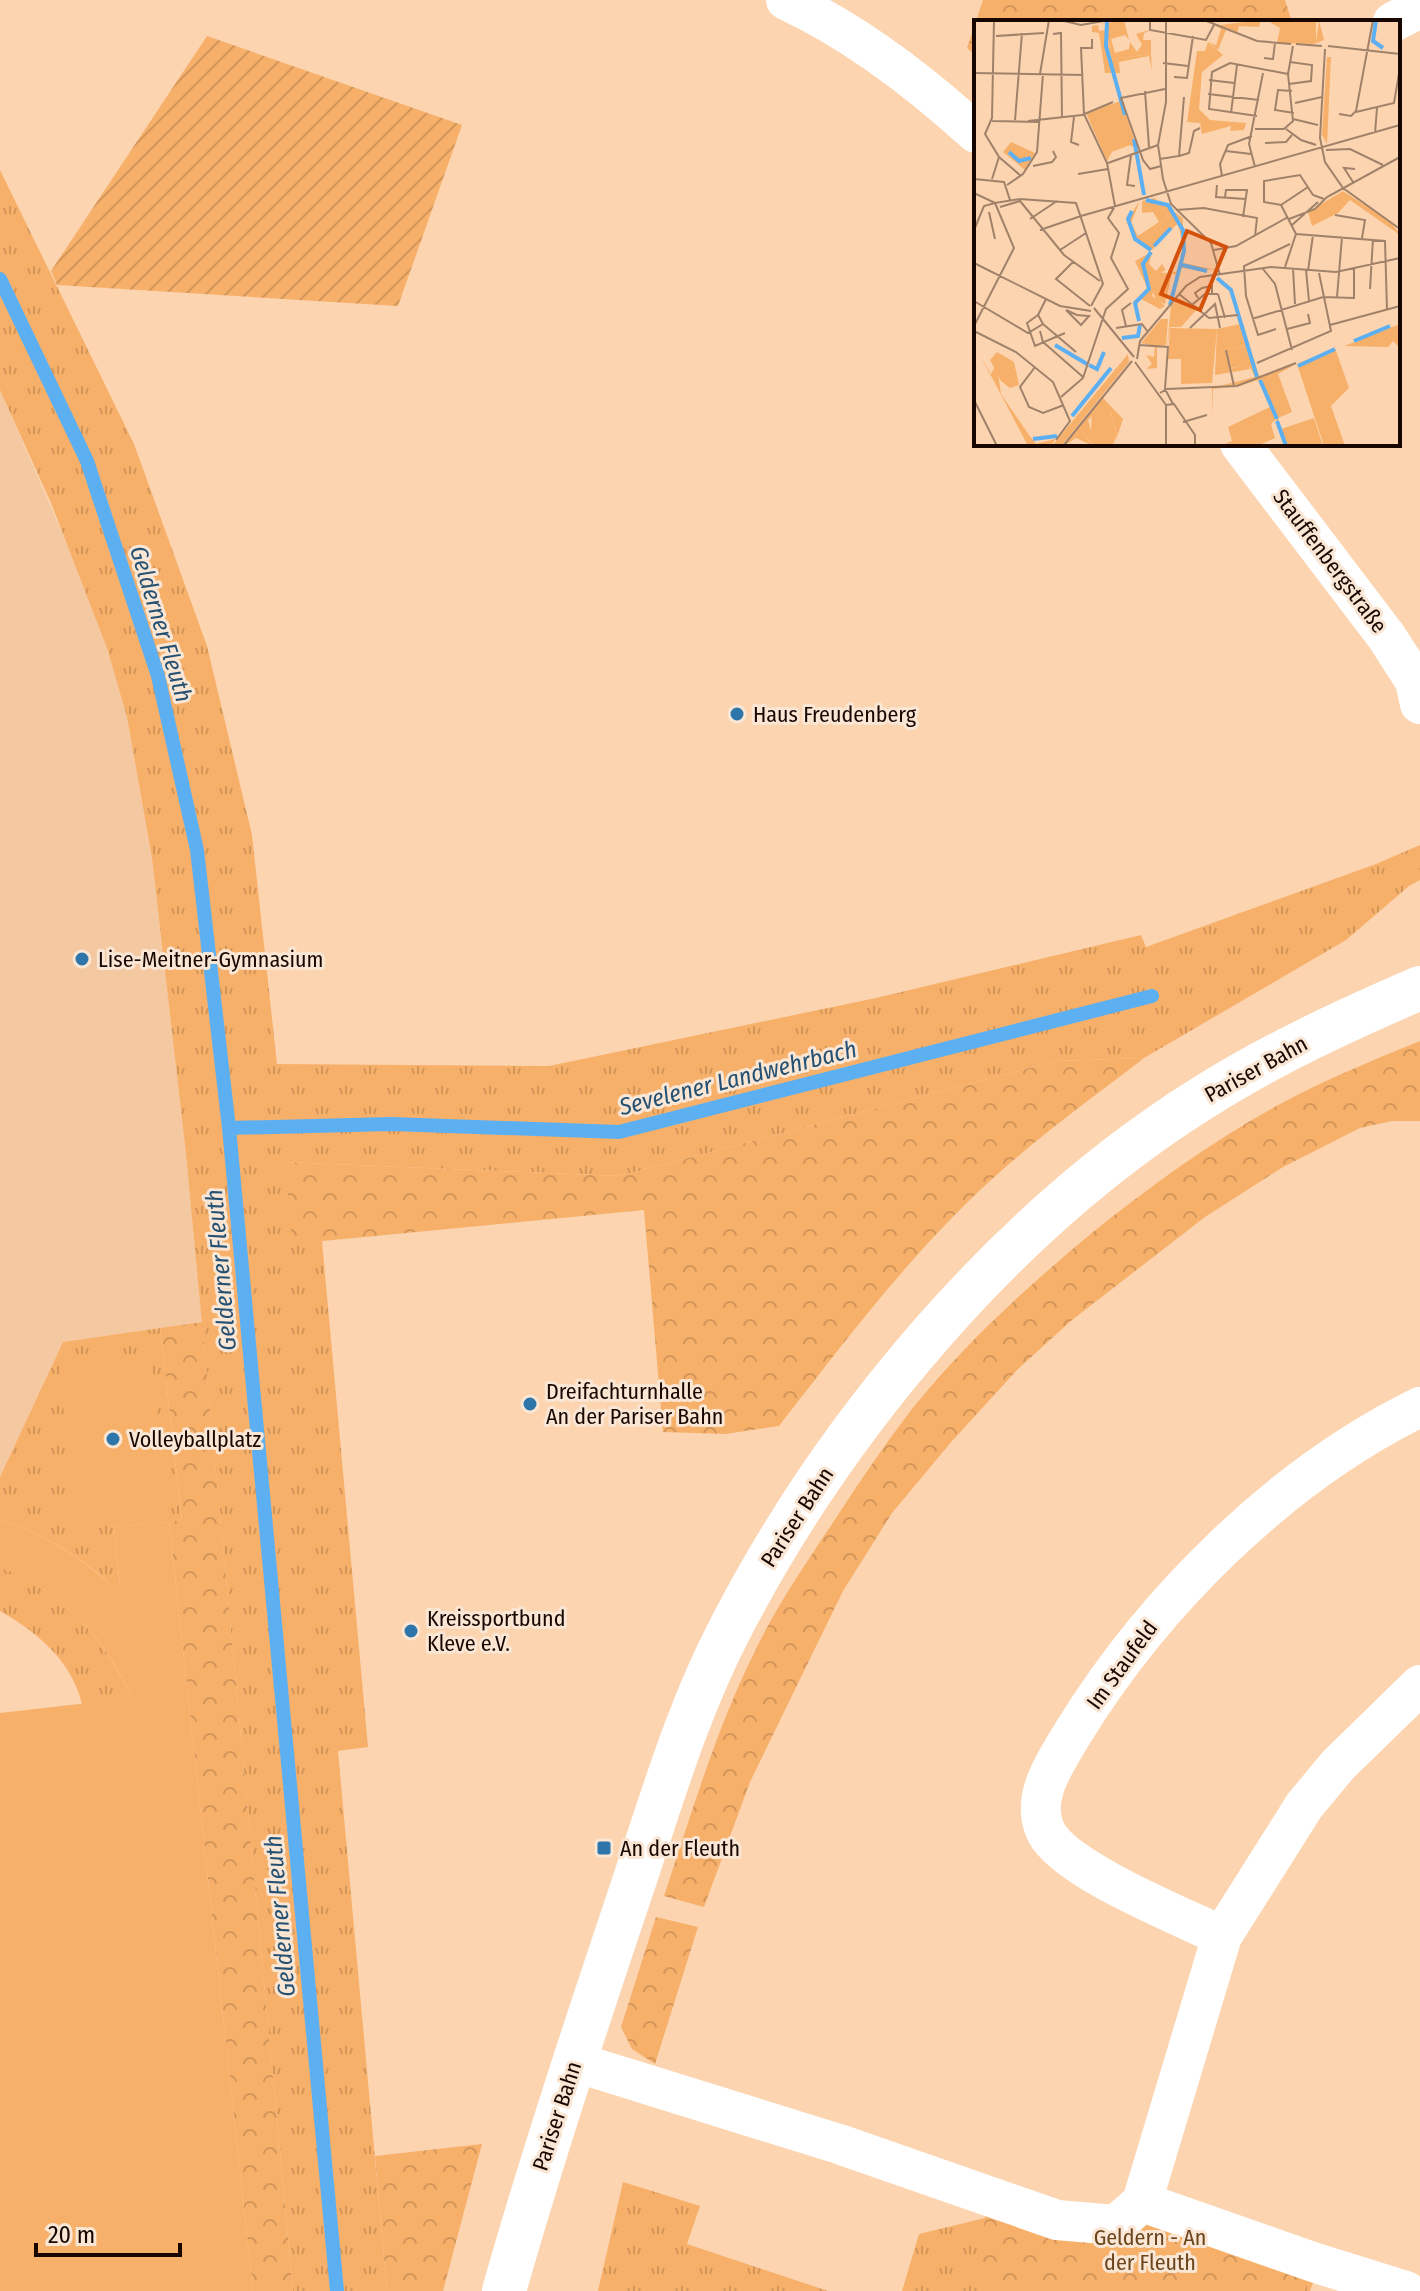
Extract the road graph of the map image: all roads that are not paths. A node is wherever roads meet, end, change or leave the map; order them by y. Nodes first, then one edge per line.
1 (786, 0) edge
2 (1420, 8) edge
3 (1397, 20) edge
4 (974, 131) edge
5 (1242, 446) edge
6 (1418, 689) edge
7 (1420, 988) edge
8 (1420, 1407) edge
9 (1420, 1685) edge
10 (1222, 1936) junction
11 (575, 2062) junction
12 (1142, 2202) junction
13 (1309, 2276) edge
14 (504, 2291) edge
15 (1406, 2291) edge

1 - 4 street
2 - 3 street
5 - 6 street, Stauffenbergstraße
7 - 11 street, Pariser Bahn
8 - 10 street, Im Staufeld
9 - 10 street
10 - 12 street
11 - 12 street
11 - 14 street, Pariser Bahn
12 - 13 street
13 - 15 street

